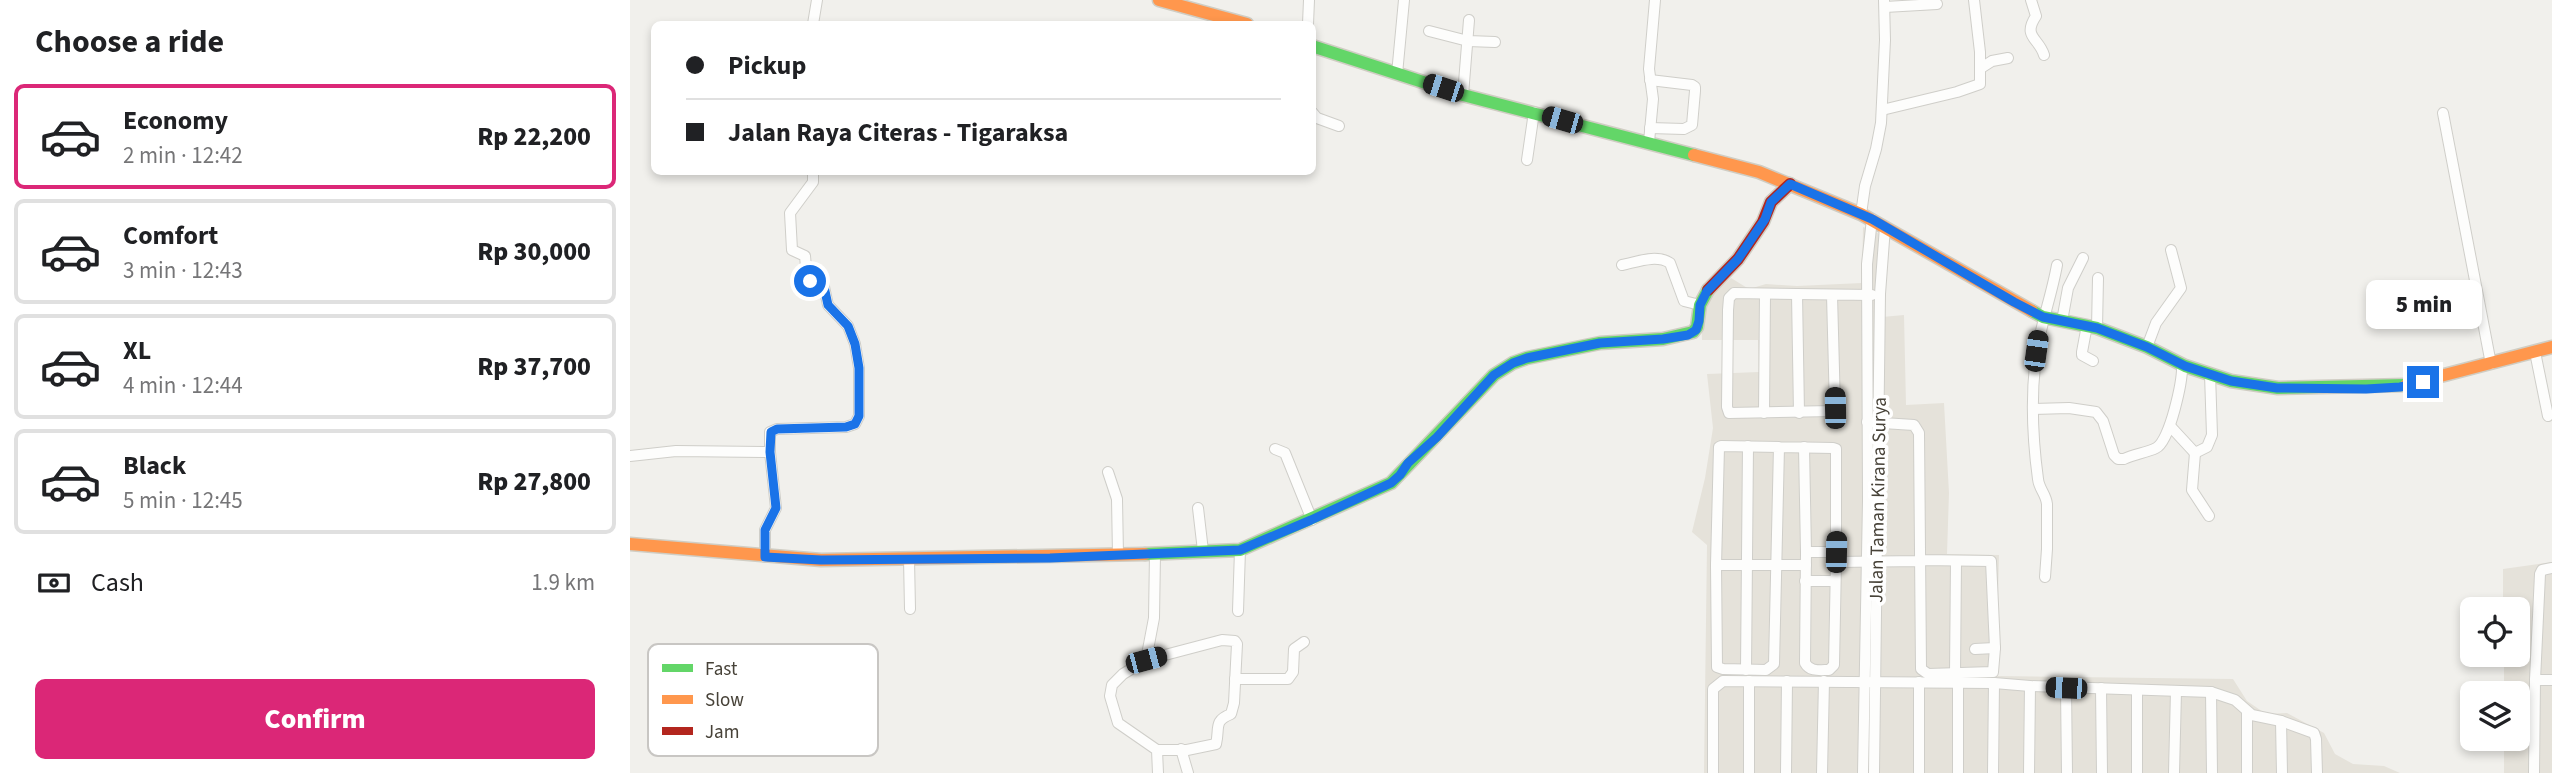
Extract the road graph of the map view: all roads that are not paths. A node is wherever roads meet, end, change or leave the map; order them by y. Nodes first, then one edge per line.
1 (817, 0) edge
2 (1159, 0) edge
3 (1309, 0) edge
4 (1404, 0) edge
5 (1655, 0) edge
6 (1974, 0) edge
7 (2031, 0) edge
8 (1885, 4) edge
9 (1937, 4) dead end
10 (1469, 20) dead end
11 (814, 21) edge
12 (1236, 21) edge
13 (1308, 21) edge
14 (1429, 31) dead end
15 (1468, 41) junction
16 (1495, 42) dead end
17 (1316, 47) edge
18 (2044, 55) dead end
19 (2008, 58) dead end
20 (1981, 68) junction
21 (1397, 74) junction
22 (1650, 80) junction
23 (1463, 94) junction
24 (1882, 110) junction
25 (1534, 112) junction
26 (2443, 113) dead end
27 (1316, 117) edge
28 (1339, 126) dead end
29 (1650, 128) junction
30 (1649, 142) junction
31 (1527, 160) dead end
32 (813, 175) edge
33 (1790, 184) junction
34 (1867, 217) junction
35 (1885, 227) junction
36 (2171, 250) dead end
37 (2083, 258) dead end
38 (1622, 265) dead end
39 (2057, 265) dead end
40 (2098, 278) dead end
41 (1765, 294) junction
42 (1797, 294) junction
43 (1880, 294) junction
44 (1832, 295) junction
45 (1868, 295) junction
46 (1700, 305) junction
47 (2043, 317) junction
48 (2062, 321) junction
49 (2092, 327) junction
50 (2147, 347) junction
51 (2552, 347) edge
52 (2535, 352) junction
53 (2093, 361) dead end
54 (2491, 364) junction
55 (2182, 365) junction
56 (2210, 374) junction
57 (2033, 409) junction
58 (1764, 413) junction
59 (1799, 413) junction
60 (2548, 416) dead end
61 (1867, 422) junction
62 (1878, 422) junction
63 (2170, 426) junction
64 (1748, 446) junction
65 (1779, 447) junction
66 (1804, 447) junction
67 (1275, 449) dead end
68 (770, 452) junction
69 (2195, 453) junction
70 (630, 456) edge
71 (1108, 472) dead end
72 (1198, 508) dead end
73 (2209, 516) dead end
74 (1311, 520) junction
75 (630, 544) edge
76 (1240, 550) junction
77 (1203, 551) junction
78 (1806, 552) junction
79 (1155, 554) junction
80 (1118, 555) junction
81 (765, 557) junction
82 (1836, 557) junction
83 (909, 559) junction
84 (1871, 561) junction
85 (1921, 561) junction
86 (1956, 561) junction
87 (1777, 564) junction
88 (1716, 565) junction
89 (1746, 565) junction
90 (1806, 565) junction
91 (2552, 568) edge
92 (2045, 577) dead end
93 (1805, 581) junction
94 (1835, 581) junction
95 (910, 609) dead end
96 (1238, 611) dead end
97 (1304, 642) dead end
98 (1995, 648) junction
99 (1975, 649) dead end
100 (1146, 660) junction
101 (1746, 670) junction
102 (1956, 678) junction
103 (1235, 679) junction
104 (2535, 680) junction
105 (2552, 680) edge
106 (1749, 681) junction
107 (1787, 681) junction
108 (1824, 681) junction
109 (1869, 682) junction
110 (1919, 682) junction
111 (1994, 683) junction
112 (2029, 686) junction
113 (2066, 688) junction
114 (2101, 688) junction
115 (2137, 690) junction
116 (2176, 691) junction
117 (2211, 692) junction
118 (2247, 712) junction
119 (2281, 721) junction
120 (1181, 749) junction
121 (1157, 750) junction
122 (1158, 773) edge
123 (1188, 773) edge
124 (1713, 773) edge
125 (1749, 773) edge
126 (1786, 773) edge
127 (1822, 773) edge
128 (1863, 773) edge
129 (1874, 773) edge
130 (1919, 773) edge
131 (1958, 773) edge
132 (1993, 773) edge
133 (2029, 773) edge
134 (2067, 773) edge
135 (2102, 773) edge
136 (2137, 773) edge
137 (2174, 773) edge
138 (2212, 773) edge
139 (2247, 773) edge
140 (2281, 773) edge
141 (2317, 773) edge
142 (2534, 773) edge

1 - 11 street
2 - 12 main road
3 - 13 street
4 - 21 street
5 - 22 street
6 - 20 street
7 - 18 street
8 - 9 street
8 - 24 street, Jalan Taman Kirana Surya
10 - 15 street
14 - 15 street
15 - 16 street
15 - 23 street
17 - 21 main road
19 - 20 street
20 - 24 street
21 - 23 main road
22 - 29 street
22 - 29 street
23 - 25 main road
24 - 34 street, Jalan Taman Kirana Surya
25 - 30 main road
25 - 31 street
26 - 54 street
27 - 28 street
29 - 30 street
30 - 33 main road
32 - 68 street
33 - 34 main road
33 - 46 main road
34 - 35 main road
34 - 45 street, Jalan Taman Kirana Surya
35 - 43 street, Jalan Taman Kirana Surya
35 - 47 main road
36 - 50 street
37 - 48 street
38 - 46 street
39 - 47 street
40 - 49 street
41 - 42 street
41 - 58 street
41 - 58 street
42 - 44 street
42 - 59 street
43 - 45 street
43 - 62 street, Jalan Taman Kirana Surya
44 - 45 street
44 - 59 street
45 - 61 street, Jalan Taman Kirana Surya
46 - 74 main road
47 - 48 main road
47 - 57 street
48 - 49 main road
49 - 50 main road
49 - 53 street
50 - 55 main road
51 - 52 main road
52 - 54 main road
52 - 60 street
54 - 56 main road
55 - 56 main road
55 - 63 street
56 - 69 street
57 - 63 street
57 - 92 street
58 - 59 street
61 - 62 street
61 - 84 street, Jalan Taman Kirana Surya
62 - 84 street, Jalan Taman Kirana Surya
62 - 85 street
63 - 69 street
64 - 65 street
64 - 88 street
64 - 89 street
65 - 66 street
65 - 87 street
66 - 78 street
66 - 82 street
67 - 74 street
68 - 70 street
68 - 81 street
69 - 73 street
71 - 80 street
72 - 77 street
74 - 76 main road
75 - 81 main road
76 - 77 main road
76 - 96 street
77 - 79 main road
78 - 82 street
78 - 90 street
79 - 80 main road
79 - 100 street
80 - 83 main road
81 - 83 main road
82 - 84 street
82 - 94 street
83 - 95 street
84 - 85 street
84 - 109 street, Jalan Taman Kirana Surya
85 - 86 street
85 - 102 street
86 - 98 street
86 - 102 street
87 - 89 street
87 - 90 street
87 - 101 street
88 - 89 street
88 - 101 street
89 - 101 street
90 - 93 street
91 - 104 street
93 - 94 street
93 - 94 street
97 - 103 street
98 - 99 street
98 - 102 street
100 - 103 street
100 - 121 street
102 - 110 street
102 - 111 street
102 - 131 street
103 - 120 street
104 - 105 street
104 - 142 street
106 - 107 street
106 - 124 street
106 - 125 street
107 - 108 street
107 - 126 street
108 - 109 street
108 - 127 street
109 - 110 street
109 - 128 street, Jalan Taman Kirana Surya
109 - 129 street, Jalan Taman Kirana Surya
110 - 130 street
111 - 112 street
111 - 132 street
112 - 113 street
112 - 133 street
113 - 114 street
113 - 134 street
114 - 115 street
114 - 135 street
115 - 116 street
115 - 136 street
116 - 117 street
116 - 137 street
117 - 118 street
117 - 138 street
118 - 119 street
118 - 139 street
119 - 140 street
119 - 141 street
120 - 121 street
120 - 123 street
121 - 122 street

